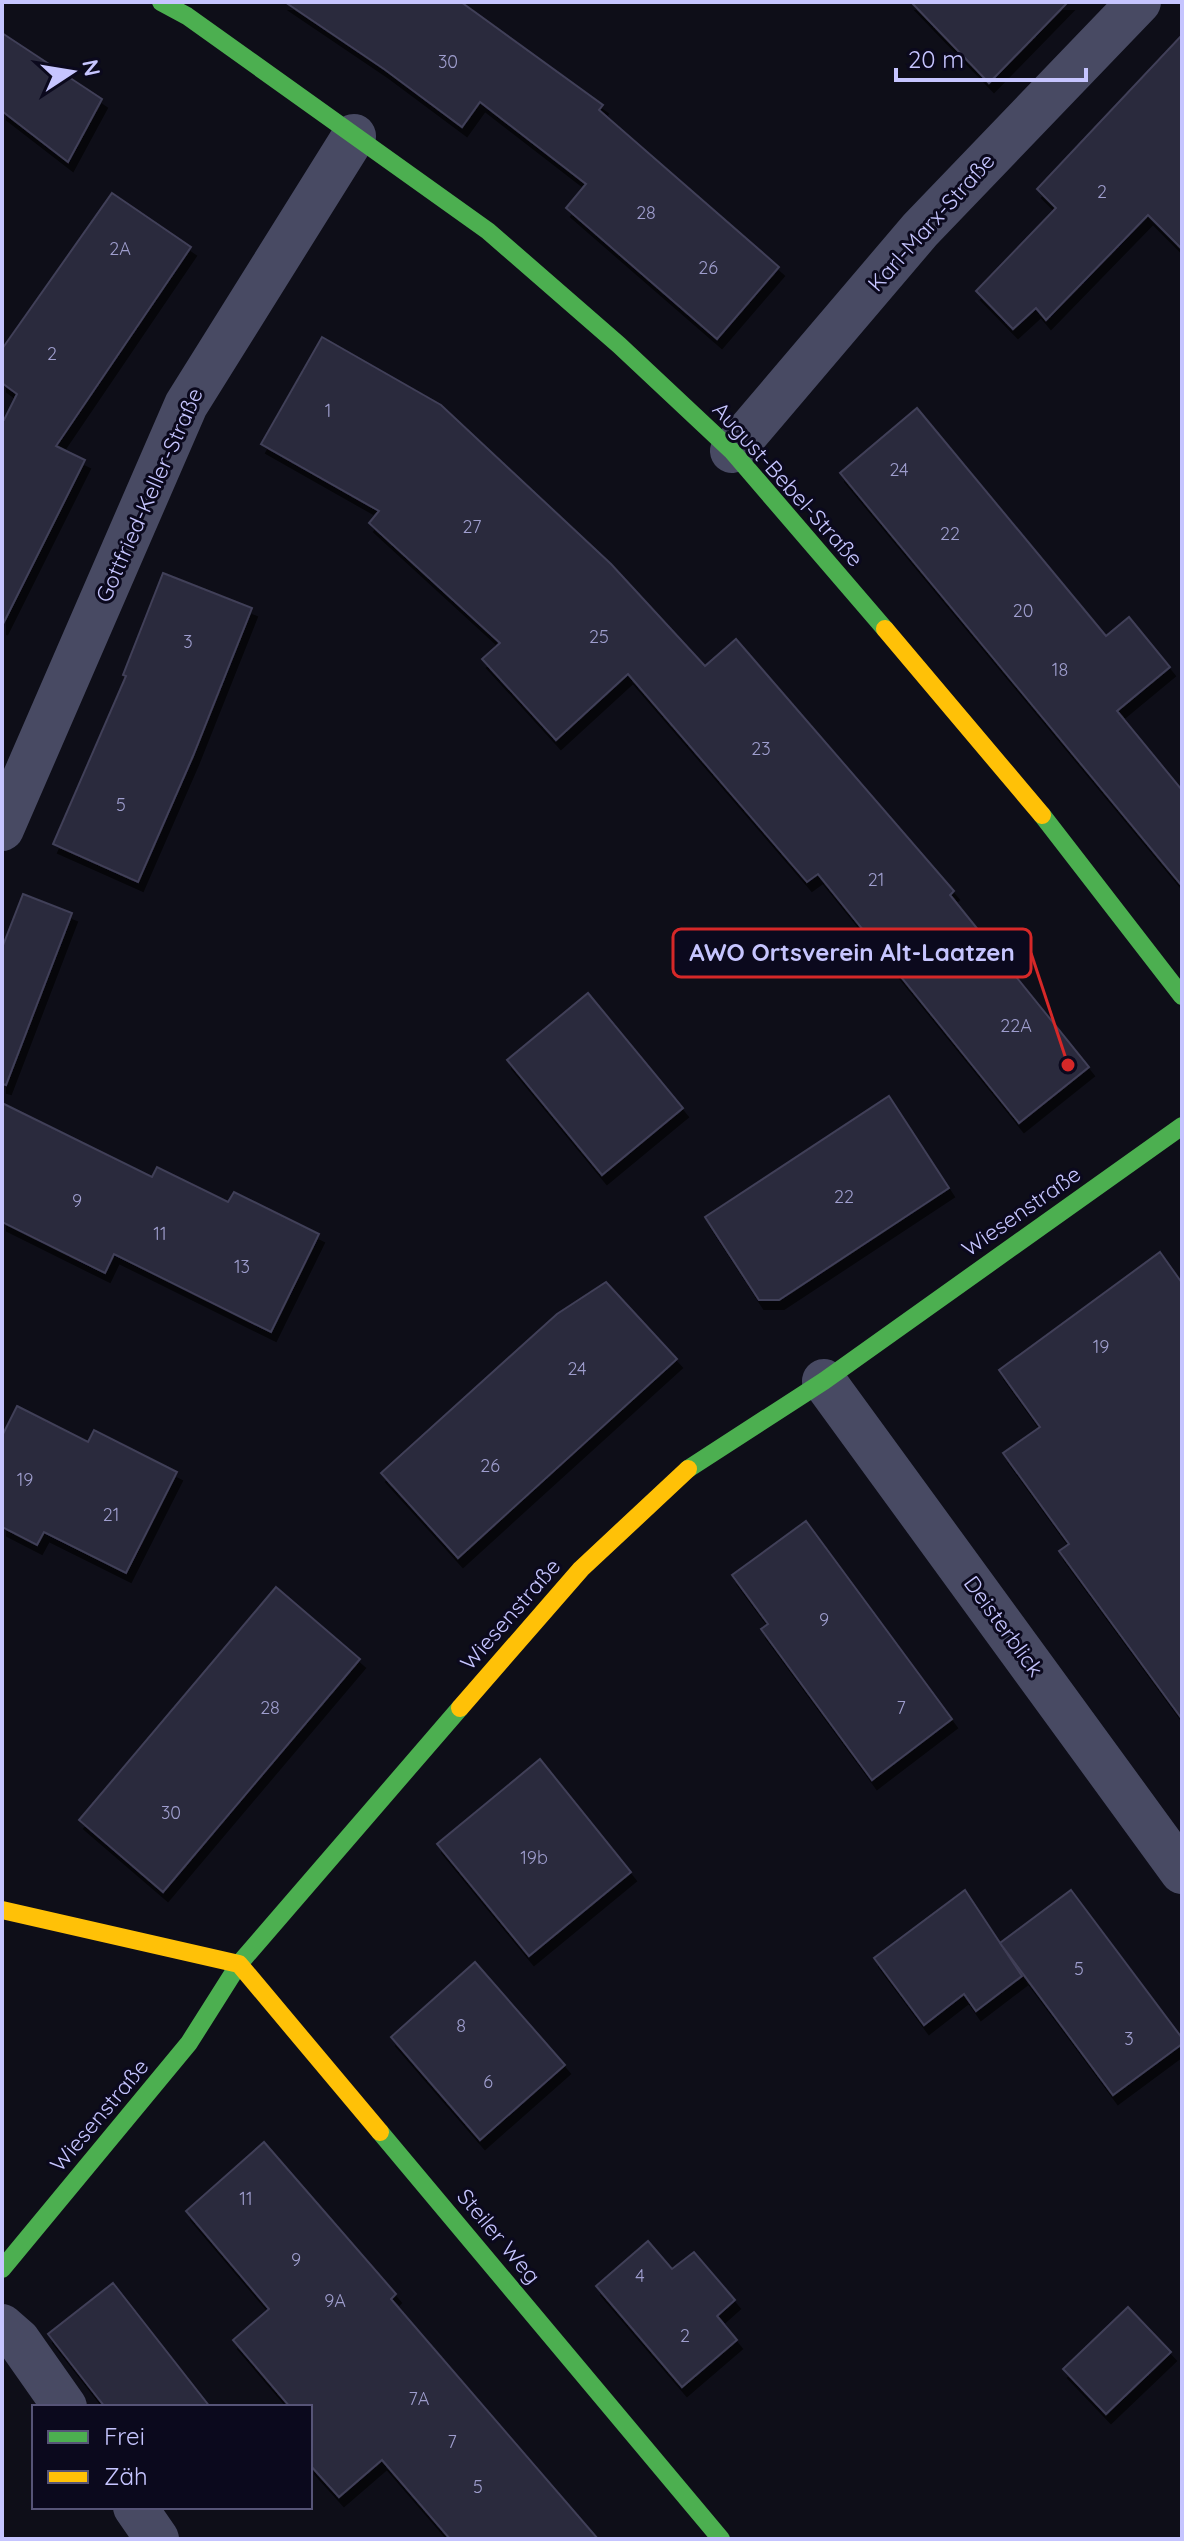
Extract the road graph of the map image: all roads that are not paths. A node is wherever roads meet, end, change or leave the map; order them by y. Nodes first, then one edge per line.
1 (1139, 2) edge
2 (181, 7) edge
3 (354, 136) junction
4 (732, 451) junction
5 (2, 829) edge
6 (1182, 996) edge
7 (1182, 1126) edge
8 (824, 1381) junction
9 (1182, 1872) edge
10 (2, 1910) edge
11 (239, 1964) junction
12 (2, 2269) edge
13 (2, 2326) edge
14 (64, 2405) edge
15 (136, 2509) edge
16 (157, 2539) edge
17 (721, 2539) edge

1 - 4 street, Karl-Marx-Straße
2 - 3 street, August-Bebel-Straße
3 - 4 street, August-Bebel-Straße
3 - 5 street, Gottfried-Keller-Straße
4 - 6 street, August-Bebel-Straße
7 - 8 street, Wiesenstraße
8 - 9 street, Deisterblick
8 - 11 street, Wiesenstraße
10 - 11 street
11 - 12 street, Wiesenstraße
11 - 17 street, Steiler Weg
13 - 14 street
15 - 16 street

